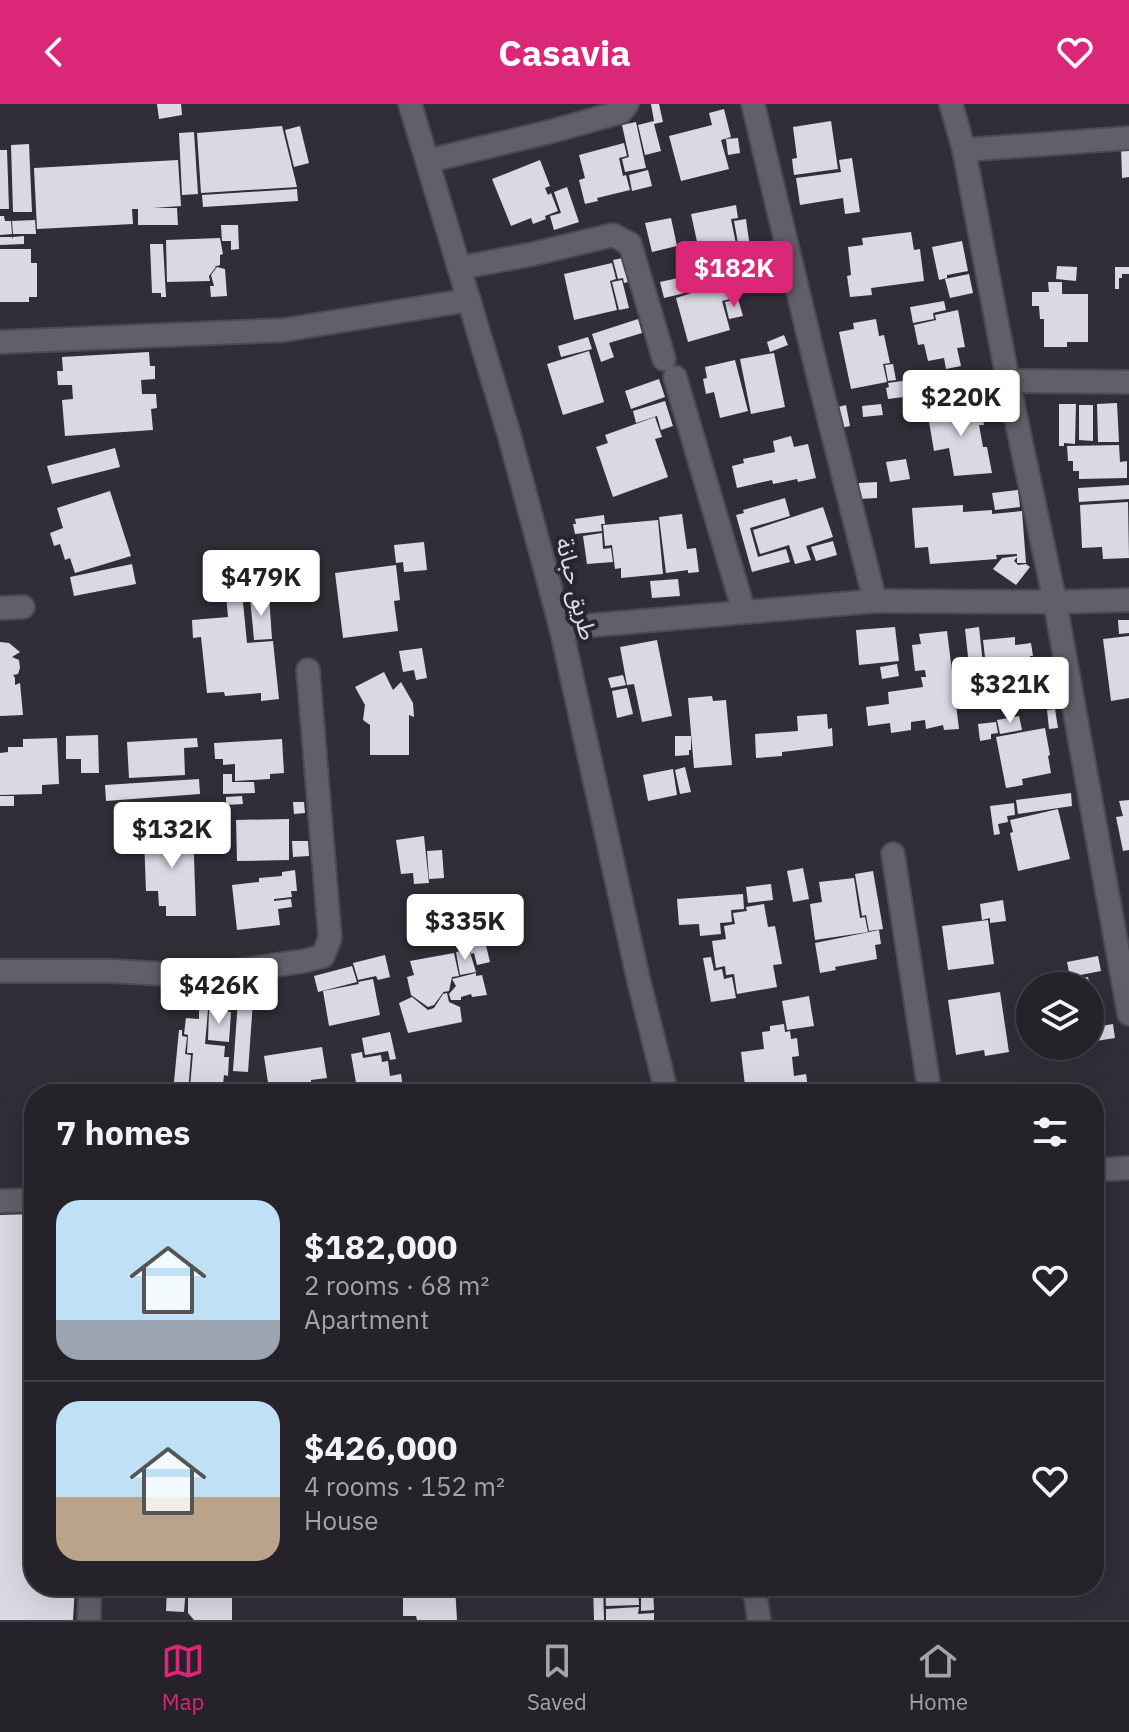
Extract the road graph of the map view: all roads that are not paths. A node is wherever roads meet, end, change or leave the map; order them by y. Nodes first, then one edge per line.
1 (410, 104) edge
2 (627, 104) edge
3 (753, 104) edge
4 (951, 104) edge
5 (1129, 138) edge
6 (964, 150) junction
7 (427, 161) junction
8 (459, 268) junction
9 (469, 300) junction
10 (0, 342) edge
11 (1008, 381) junction
12 (1129, 382) edge
13 (1129, 600) edge
14 (875, 601) junction
15 (1055, 602) junction
16 (23, 607) dead end
17 (0, 608) edge
18 (744, 612) junction
19 (561, 628) junction
20 (308, 670) dead end
21 (893, 854) dead end
22 (0, 971) edge
23 (1129, 1014) edge
24 (664, 1084) edge
25 (928, 1084) edge
26 (1129, 1168) edge
27 (1104, 1169) edge
28 (24, 1200) edge
29 (0, 1201) edge
30 (90, 1596) edge
31 (755, 1596) edge
32 (89, 1620) edge
33 (759, 1620) edge

1 - 7 street, طريق حبانة
2 - 7 street
3 - 14 street
4 - 6 street
5 - 6 street
6 - 11 street
7 - 8 street, طريق حبانة
8 - 9 street, طريق حبانة
8 - 18 street
9 - 10 street
9 - 19 street, طريق حبانة
11 - 12 street
11 - 15 street
13 - 15 street
14 - 15 street
14 - 18 street
15 - 23 street
16 - 17 street
18 - 19 street
19 - 24 street, طريق حبانة
20 - 22 street
21 - 25 street
26 - 27 street
28 - 29 street
30 - 32 street
31 - 33 street

